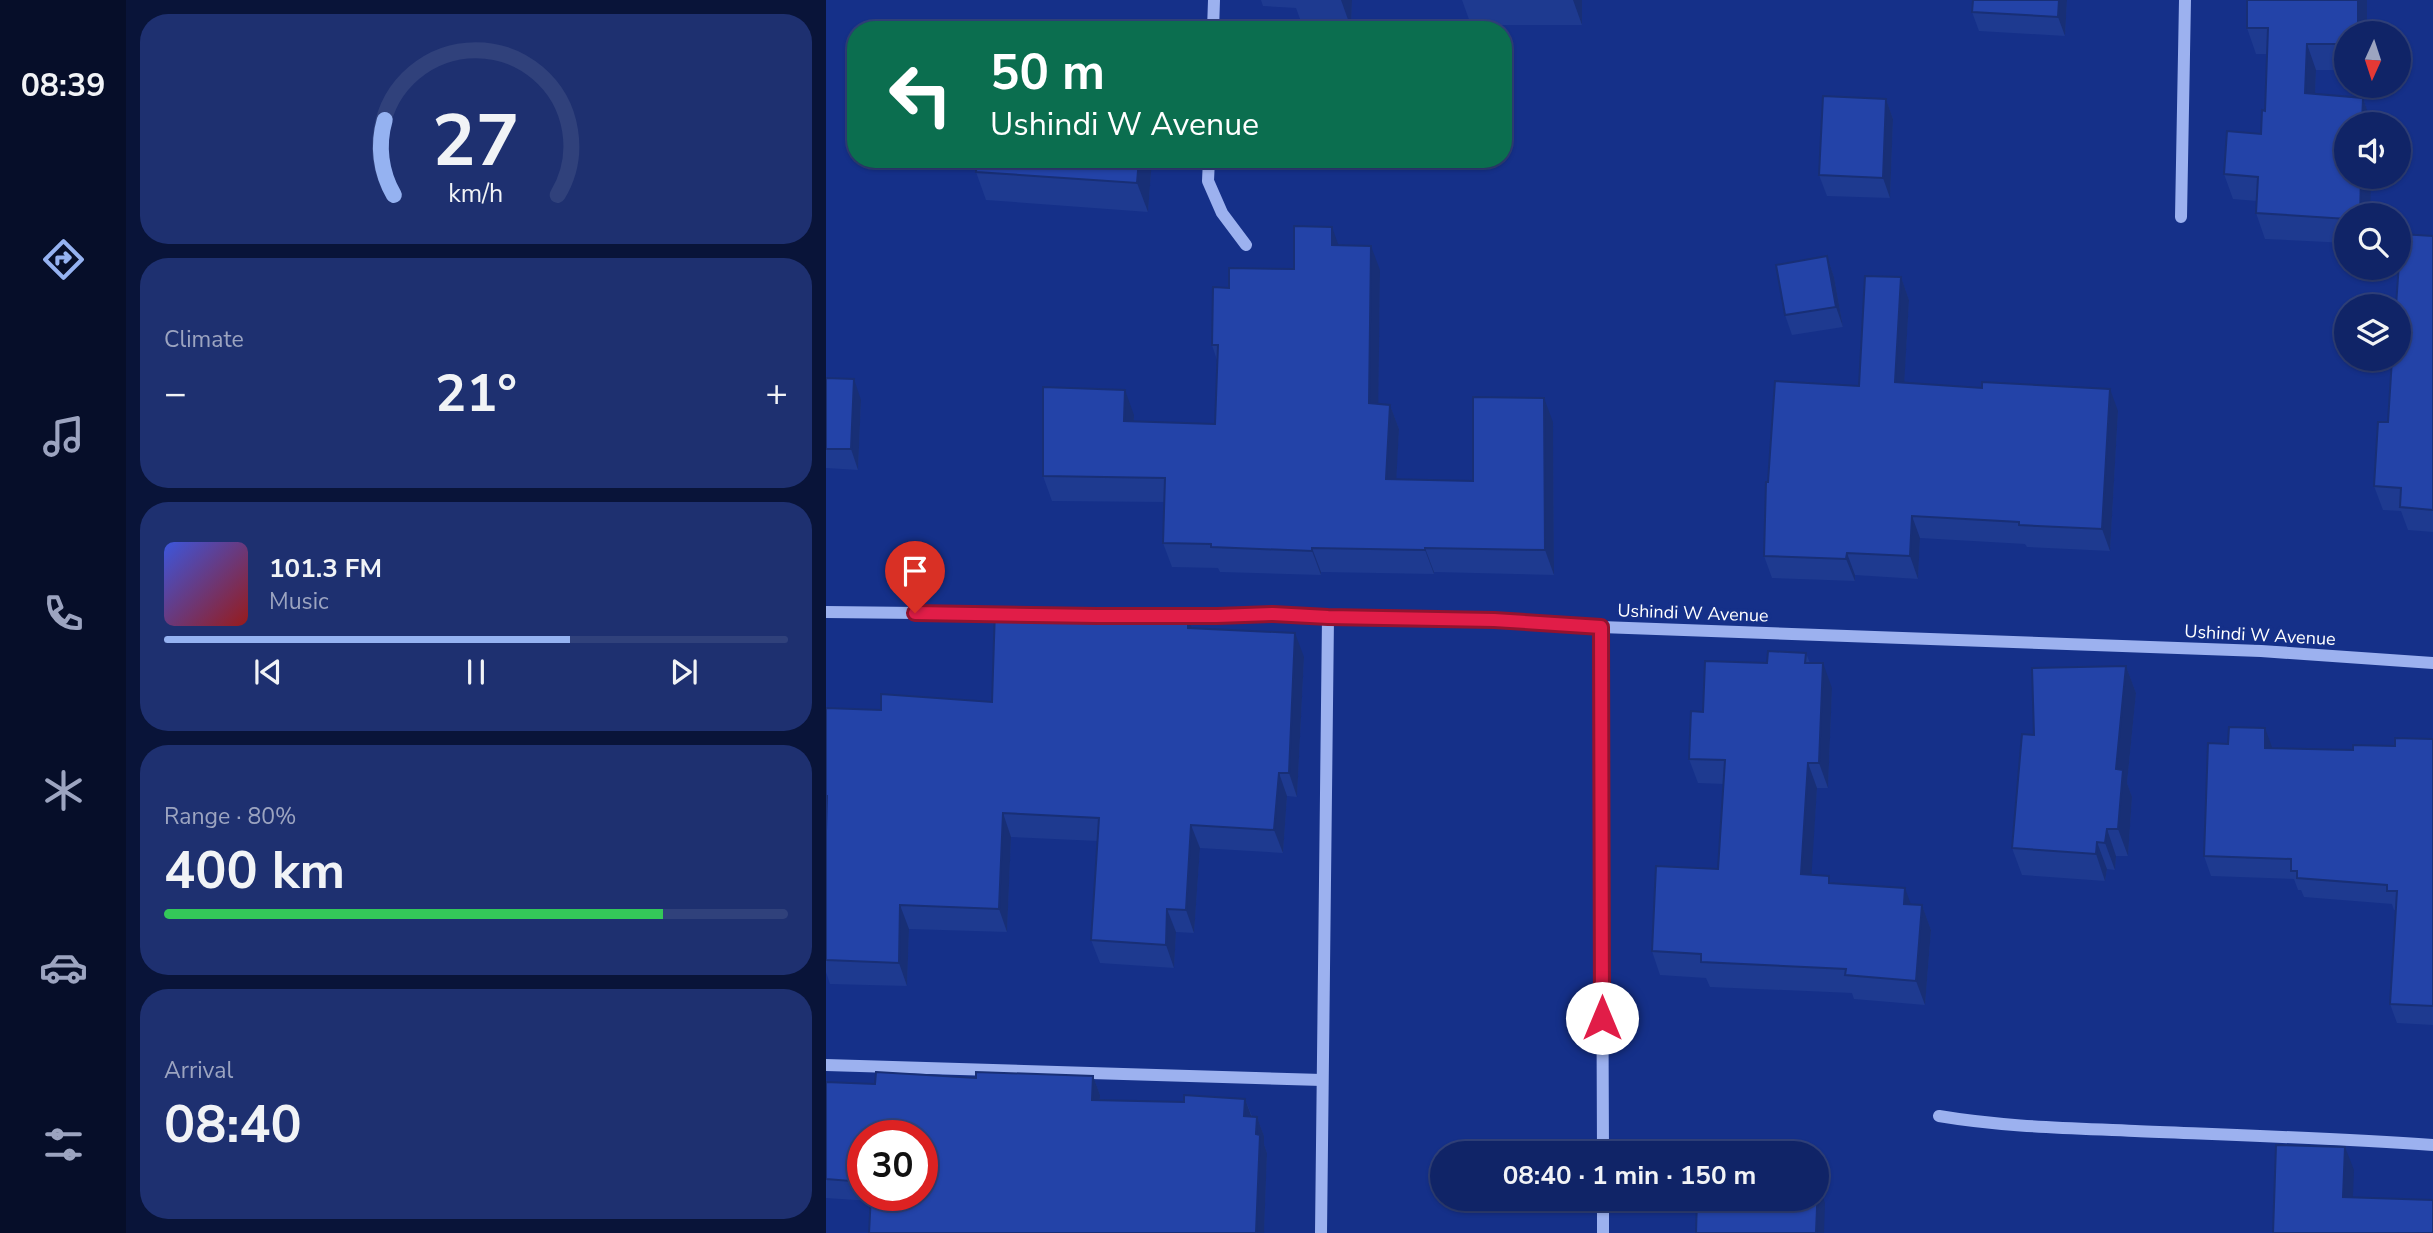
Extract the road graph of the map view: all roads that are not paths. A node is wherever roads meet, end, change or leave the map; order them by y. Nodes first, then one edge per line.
1 (1214, 0) edge
2 (2185, 0) edge
3 (1213, 21) edge
4 (1209, 168) edge
5 (2181, 217) dead end
6 (1247, 245) dead end
7 (826, 612) edge
8 (1020, 614) edge
9 (1124, 616) edge
10 (1328, 617) junction
11 (1601, 627) junction
12 (2433, 663) edge
13 (826, 1065) edge
14 (1322, 1080) junction
15 (1939, 1116) dead end
16 (1602, 1141) edge
17 (2433, 1145) edge
18 (1603, 1211) edge
19 (1321, 1233) edge
20 (1603, 1233) edge

1 - 3 street
2 - 5 street
4 - 6 street
7 - 8 street
9 - 10 street, Ushindi W Avenue
10 - 11 street, Ushindi W Avenue
10 - 14 street
11 - 12 street, Ushindi W Avenue
11 - 16 street
13 - 14 street
14 - 19 street
15 - 17 street
18 - 20 street

